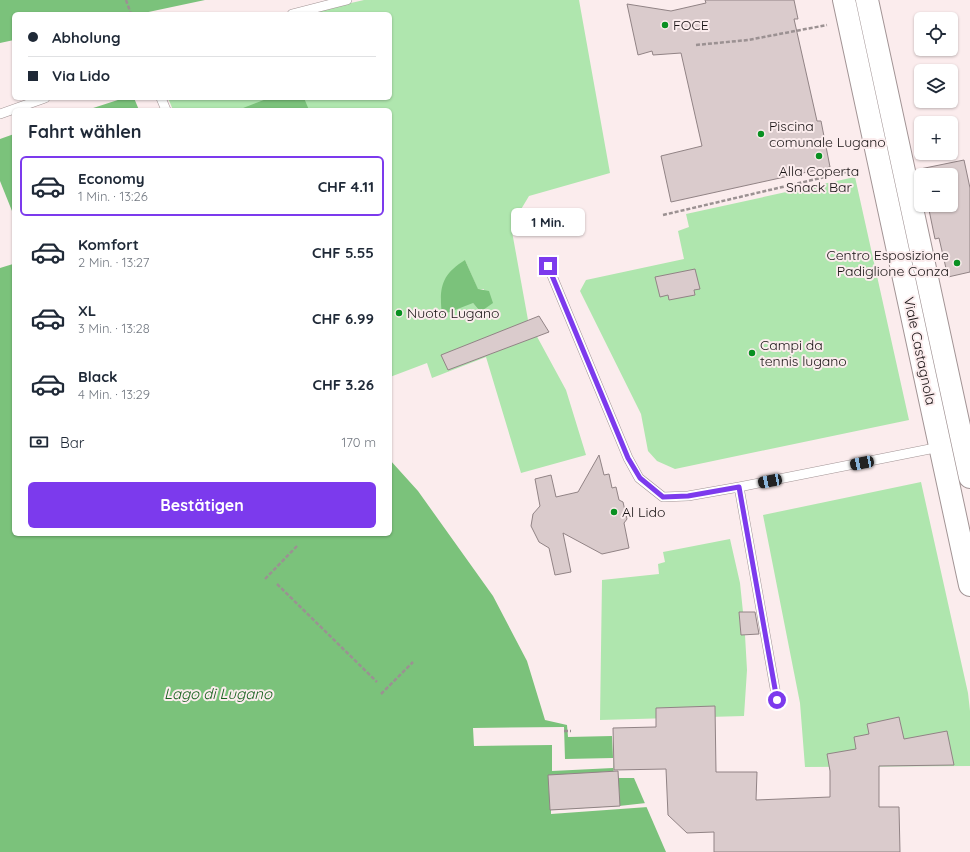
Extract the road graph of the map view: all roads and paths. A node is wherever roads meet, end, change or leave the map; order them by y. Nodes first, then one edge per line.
1 (126, 0) edge
2 (347, 0) edge
3 (844, 0) edge
4 (867, 0) edge
5 (130, 12) edge
6 (300, 12) edge
7 (831, 24) dead end
8 (696, 45) dead end
9 (39, 100) edge
10 (17, 108) edge
11 (12, 110) edge
12 (0, 114) edge
13 (879, 164) junction
14 (663, 215) dead end
15 (548, 266) dead end
16 (940, 447) junction
17 (970, 477) edge
18 (739, 487) junction
19 (297, 546) dead end
20 (265, 579) dead end
21 (277, 584) dead end
22 (970, 585) edge
23 (413, 662) dead end
24 (378, 682) dead end
25 (381, 694) dead end
26 (777, 700) dead end
27 (564, 731) dead end
28 (571, 731) dead end

1 - 5 path
2 - 6 lane
3 - 13 main road, Viale Castagnola
4 - 17 main road, Viale Castagnola
7 - 8 path
9 - 10 lane
11 - 12 lane
13 - 14 path
13 - 16 main road, Viale Castagnola
15 - 18 lane
16 - 18 lane
16 - 22 main road, Viale Castagnola
18 - 26 lane
19 - 20 path
21 - 24 path
23 - 25 path
27 - 28 path

